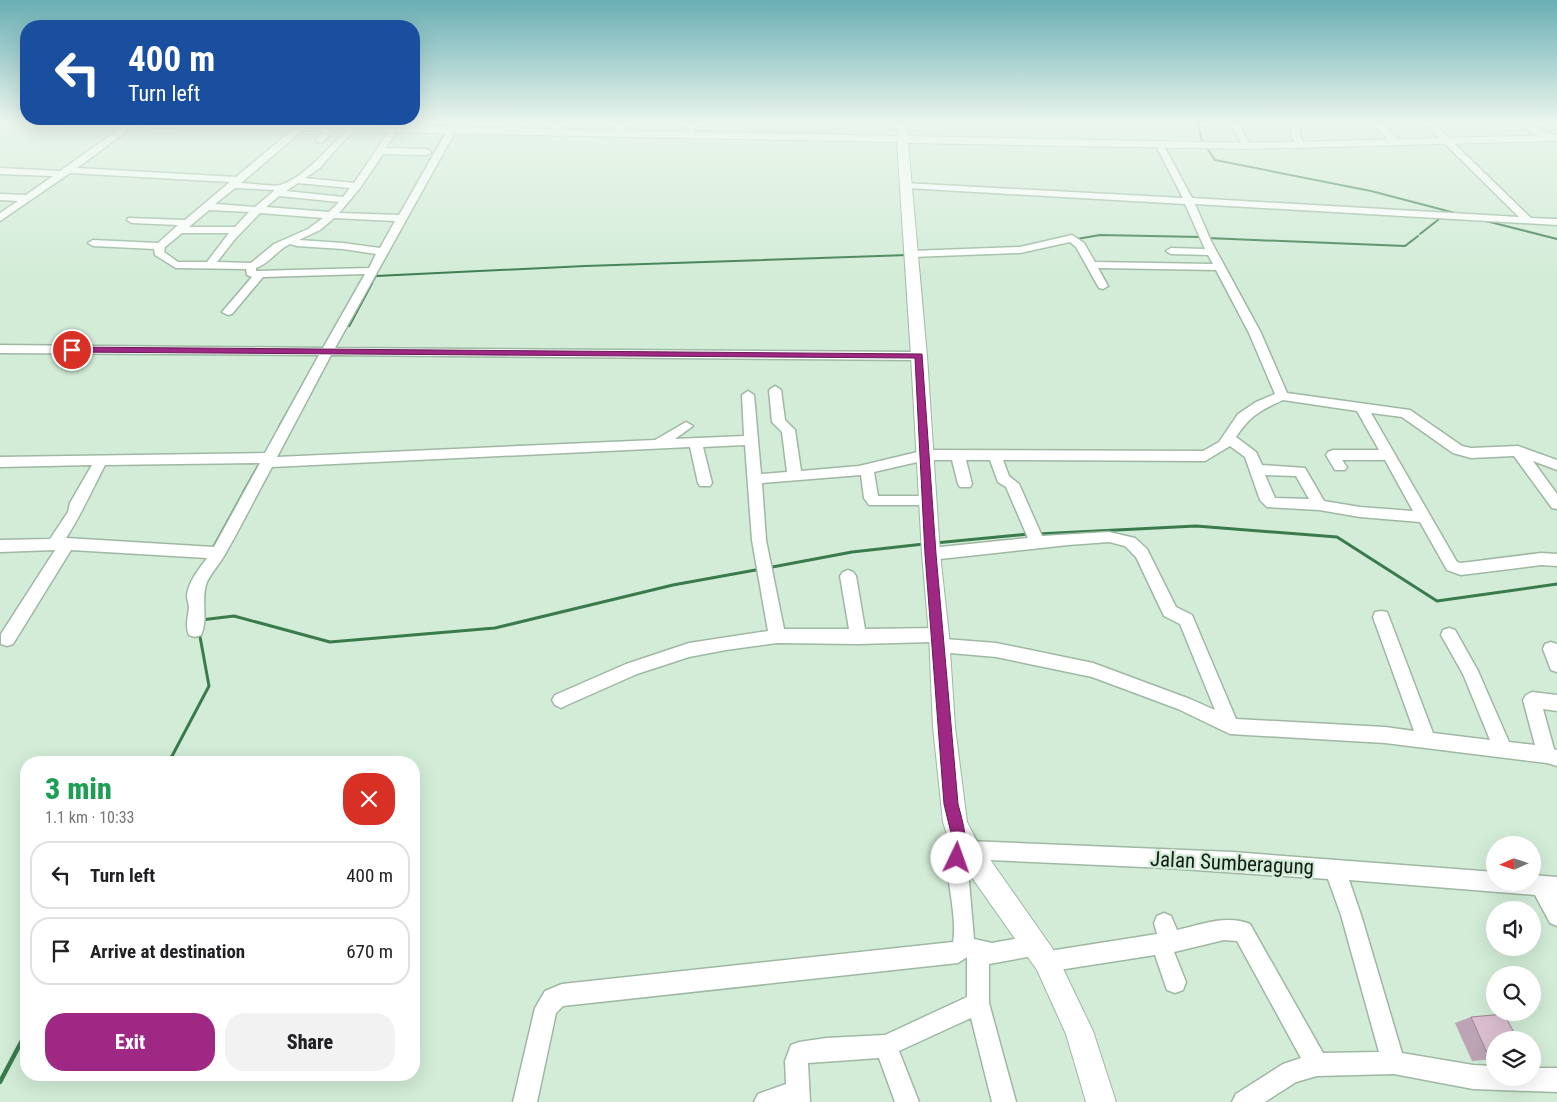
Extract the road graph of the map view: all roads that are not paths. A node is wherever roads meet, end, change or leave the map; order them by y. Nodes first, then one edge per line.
1 (63, 174) edge
2 (100, 174) edge
3 (244, 174) edge
4 (306, 174) edge
5 (365, 174) edge
6 (424, 174) edge
7 (906, 174) edge
8 (1175, 174) edge
9 (1481, 174) edge
10 (298, 180) junction
11 (233, 184) junction
12 (907, 185) junction
13 (182, 186) dead end
14 (357, 186) junction
15 (281, 190) junction
16 (0, 197) edge
17 (30, 198) junction
18 (346, 200) junction
19 (1189, 201) junction
20 (207, 207) junction
21 (258, 208) junction
22 (331, 215) junction
23 (0, 218) edge
24 (396, 218) junction
25 (132, 220) dead end
26 (1528, 220) junction
27 (1557, 222) edge
28 (184, 226) junction
29 (237, 230) junction
30 (293, 241) junction
31 (93, 244) dead end
32 (160, 246) junction
33 (1171, 251) dead end
34 (379, 252) junction
35 (1212, 252) junction
36 (912, 255) junction
37 (349, 260) junction
38 (210, 265) junction
39 (1092, 265) junction
40 (1221, 267) junction
41 (256, 270) junction
42 (368, 271) junction
43 (1102, 286) dead end
44 (228, 312) dead end
45 (0, 349) edge
46 (321, 351) junction
47 (919, 356) junction
48 (775, 390) dead end
49 (748, 395) dead end
50 (1282, 396) junction
51 (1362, 408) junction
52 (686, 426) dead end
53 (750, 440) junction
54 (1234, 441) junction
55 (695, 442) junction
56 (656, 444) junction
57 (1518, 450) junction
58 (1389, 455) junction
59 (926, 456) junction
60 (958, 456) junction
61 (995, 456) junction
62 (266, 459) junction
63 (102, 461) junction
64 (0, 462) edge
65 (1557, 465) edge
66 (1340, 467) dead end
67 (867, 470) junction
68 (1256, 470) junction
69 (795, 476) junction
70 (755, 479) junction
71 (705, 483) dead end
72 (965, 484) dead end
73 (928, 500) junction
74 (1557, 504) edge
75 (1319, 505) junction
76 (1424, 518) junction
77 (1036, 537) junction
78 (61, 544) junction
79 (930, 544) junction
80 (5, 546) edge
81 (213, 553) junction
82 (0, 560) edge
83 (1557, 560) edge
84 (848, 576) dead end
85 (1381, 617) dead end
86 (194, 630) dead end
87 (1449, 635) dead end
88 (777, 636) junction
89 (858, 637) junction
90 (7, 639) dead end
91 (939, 640) junction
92 (561, 700) dead end
93 (1557, 703) edge
94 (1230, 726) junction
95 (1427, 741) junction
96 (1503, 750) junction
97 (1552, 757) edge
98 (963, 842) junction
99 (1337, 875) junction
100 (1486, 882) edge
101 (1548, 889) edge
102 (1557, 916) edge
103 (1165, 936) junction
104 (971, 949) junction
105 (1040, 953) junction
106 (1175, 982) dead end
107 (978, 1003) junction
108 (886, 1046) junction
109 (1394, 1063) junction
110 (1317, 1065) junction
111 (1557, 1080) edge
112 (798, 1096) edge
113 (525, 1102) edge
114 (766, 1102) edge
115 (907, 1102) edge
116 (1004, 1102) edge
117 (1101, 1102) edge
118 (1244, 1102) edge

1 - 17 street
2 - 11 street
3 - 11 street
4 - 10 street
5 - 14 street
6 - 24 street
7 - 12 main road
8 - 19 street
9 - 26 street
10 - 14 street
10 - 15 street
11 - 13 street
11 - 15 street
11 - 20 street
12 - 19 street
12 - 36 main road
14 - 18 street
15 - 18 street
15 - 21 street
16 - 17 street
17 - 23 street
18 - 22 street
19 - 26 street
19 - 35 street
20 - 21 street
20 - 28 street
21 - 22 street
21 - 29 street
22 - 24 street
22 - 30 street
24 - 34 street
25 - 28 street
26 - 27 street
28 - 29 street
28 - 32 street
29 - 38 street
30 - 37 street
30 - 41 street
31 - 32 street
32 - 38 street
33 - 35 street
34 - 37 street
34 - 42 street
35 - 40 street
36 - 39 street
36 - 47 main road
37 - 41 street
37 - 42 street
38 - 41 street
39 - 40 street
39 - 43 street
40 - 50 street
41 - 44 street
42 - 46 street
45 - 46 street
46 - 47 street
46 - 62 street
47 - 59 main road
48 - 69 street
49 - 53 street
50 - 51 street
50 - 54 street
51 - 57 street
51 - 58 street
52 - 56 street
53 - 55 street
53 - 70 street
54 - 61 street
54 - 68 street
55 - 56 street
55 - 71 street
56 - 62 street
57 - 65 street
57 - 74 street
58 - 66 street
58 - 76 street
59 - 60 street
59 - 67 street
59 - 73 main road
60 - 61 street
60 - 72 street
61 - 77 street
62 - 63 street
62 - 81 street
63 - 64 street
63 - 78 street
67 - 69 street
67 - 73 street
68 - 75 street
68 - 75 street
69 - 70 street
70 - 88 street
73 - 79 main road
75 - 76 street
76 - 83 street
77 - 79 street
77 - 94 street
78 - 80 street
78 - 81 street
78 - 90 street
79 - 91 main road
80 - 82 street
81 - 86 street
84 - 89 street
85 - 95 street
87 - 96 street
88 - 89 street
88 - 92 street
89 - 91 street
91 - 94 street
91 - 98 main road
93 - 97 street
94 - 95 street
95 - 96 street
96 - 97 street
98 - 99 street, Jalan Sumberagung
98 - 104 street
98 - 105 main road
99 - 100 street, Jalan Sumberagung
99 - 109 street
101 - 102 street
103 - 105 street
103 - 106 street
103 - 110 street
104 - 105 street
104 - 107 street
104 - 113 street
105 - 117 main road
107 - 108 street
107 - 116 street
108 - 112 street
108 - 115 street
109 - 110 street
109 - 111 street
110 - 118 street
112 - 114 street

